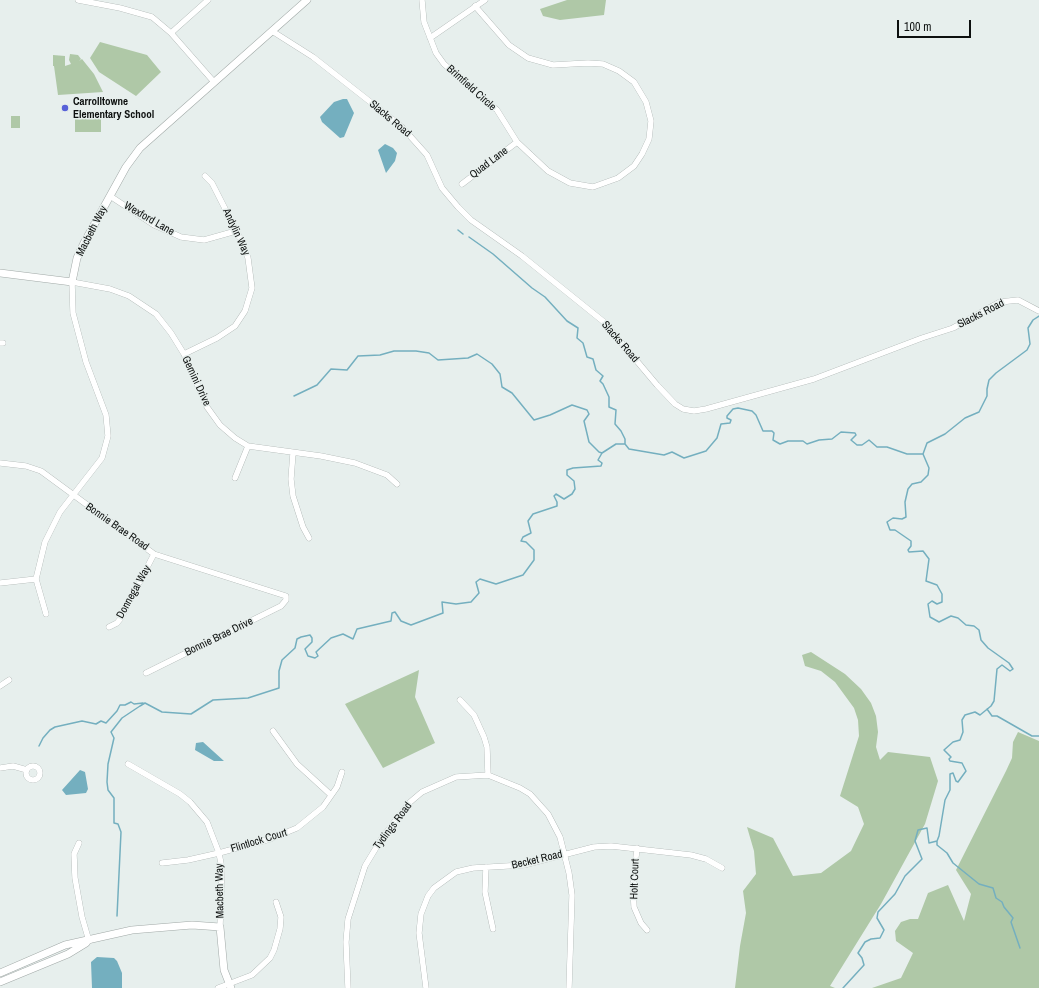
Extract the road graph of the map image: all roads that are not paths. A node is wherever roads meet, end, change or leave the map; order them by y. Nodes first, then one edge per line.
1 (78, 0) edge
2 (208, 0) edge
3 (307, 0) edge
4 (422, 0) edge
5 (485, 0) edge
6 (475, 6) junction
7 (272, 31) junction
8 (172, 33) junction
9 (430, 38) junction
10 (214, 82) junction
11 (517, 142) junction
12 (205, 176) dead end
13 (462, 184) dead end
14 (110, 196) junction
15 (236, 231) junction
16 (0, 273) edge
17 (72, 282) junction
18 (1039, 311) edge
19 (184, 354) junction
20 (248, 446) junction
21 (293, 453) junction
22 (0, 463) edge
23 (235, 478) dead end
24 (397, 484) dead end
25 (73, 496) junction
26 (309, 538) dead end
27 (154, 554) junction
28 (36, 579) junction
29 (0, 583) edge
30 (286, 596) joint
31 (46, 614) dead end
32 (109, 626) dead end
33 (146, 673) dead end
34 (10, 680) dead end
35 (0, 686) edge
36 (460, 700) dead end
37 (273, 731) dead end
38 (128, 764) dead end
39 (0, 768) edge
40 (27, 770) dead end
41 (342, 772) dead end
42 (488, 775) junction
43 (331, 795) junction
44 (79, 843) dead end
45 (637, 848) junction
46 (219, 853) junction
47 (565, 854) junction
48 (162, 863) dead end
49 (486, 867) junction
50 (722, 868) dead end
51 (276, 902) dead end
52 (220, 927) junction
53 (493, 929) dead end
54 (647, 930) dead end
55 (90, 941) junction
56 (0, 973) edge
57 (0, 982) edge
58 (230, 986) edge
59 (218, 988) edge
60 (348, 988) edge
61 (426, 988) edge
62 (569, 988) edge

1 - 8 street
2 - 8 street
3 - 7 street, Macbeth Way
4 - 9 street, Brimfield Circle
5 - 6 street
6 - 9 street
6 - 11 street, Brimfield Circle
7 - 10 street, Macbeth Way
7 - 18 street, Slacks Road
8 - 10 street
9 - 11 street, Brimfield Circle
10 - 14 street, Macbeth Way
11 - 13 street, Quad Lane
12 - 15 street, Andylin Way
14 - 15 street, Wexford Lane
14 - 17 street, Macbeth Way
15 - 19 street, Andylin Way
16 - 17 street, Gemini Drive
17 - 19 street, Gemini Drive
17 - 25 street, Macbeth Way
19 - 20 street, Gemini Drive
20 - 21 street, Gemini Drive
20 - 23 street
21 - 24 street, Gemini Drive
21 - 26 street
22 - 25 street, Bonnie Brae Road
25 - 27 street, Bonnie Brae Road
25 - 28 street, Macbeth Way
27 - 30 street, Bonnie Brae Road
27 - 32 street, Donnegal Way
28 - 29 street
28 - 31 street, Macbeth Way
30 - 33 street, Bonnie Brae Drive
34 - 35 street
36 - 42 street
37 - 43 street
38 - 46 street, Macbeth Way
39 - 40 street
41 - 43 street, Flintlock Court
42 - 47 street, Tydings Road
42 - 60 street, Tydings Road
43 - 46 street, Flintlock Court
44 - 55 street
45 - 47 street, Becket Road
45 - 50 street, Becket Road
45 - 54 street, Holt Court
46 - 48 street, Flintlock Court
46 - 52 street, Macbeth Way
47 - 49 street, Becket Road
47 - 62 street, Tydings Road
49 - 53 street
49 - 61 street, Becket Road
51 - 58 street
52 - 55 street
52 - 58 street, Macbeth Way
55 - 56 street
55 - 57 street
58 - 59 street

